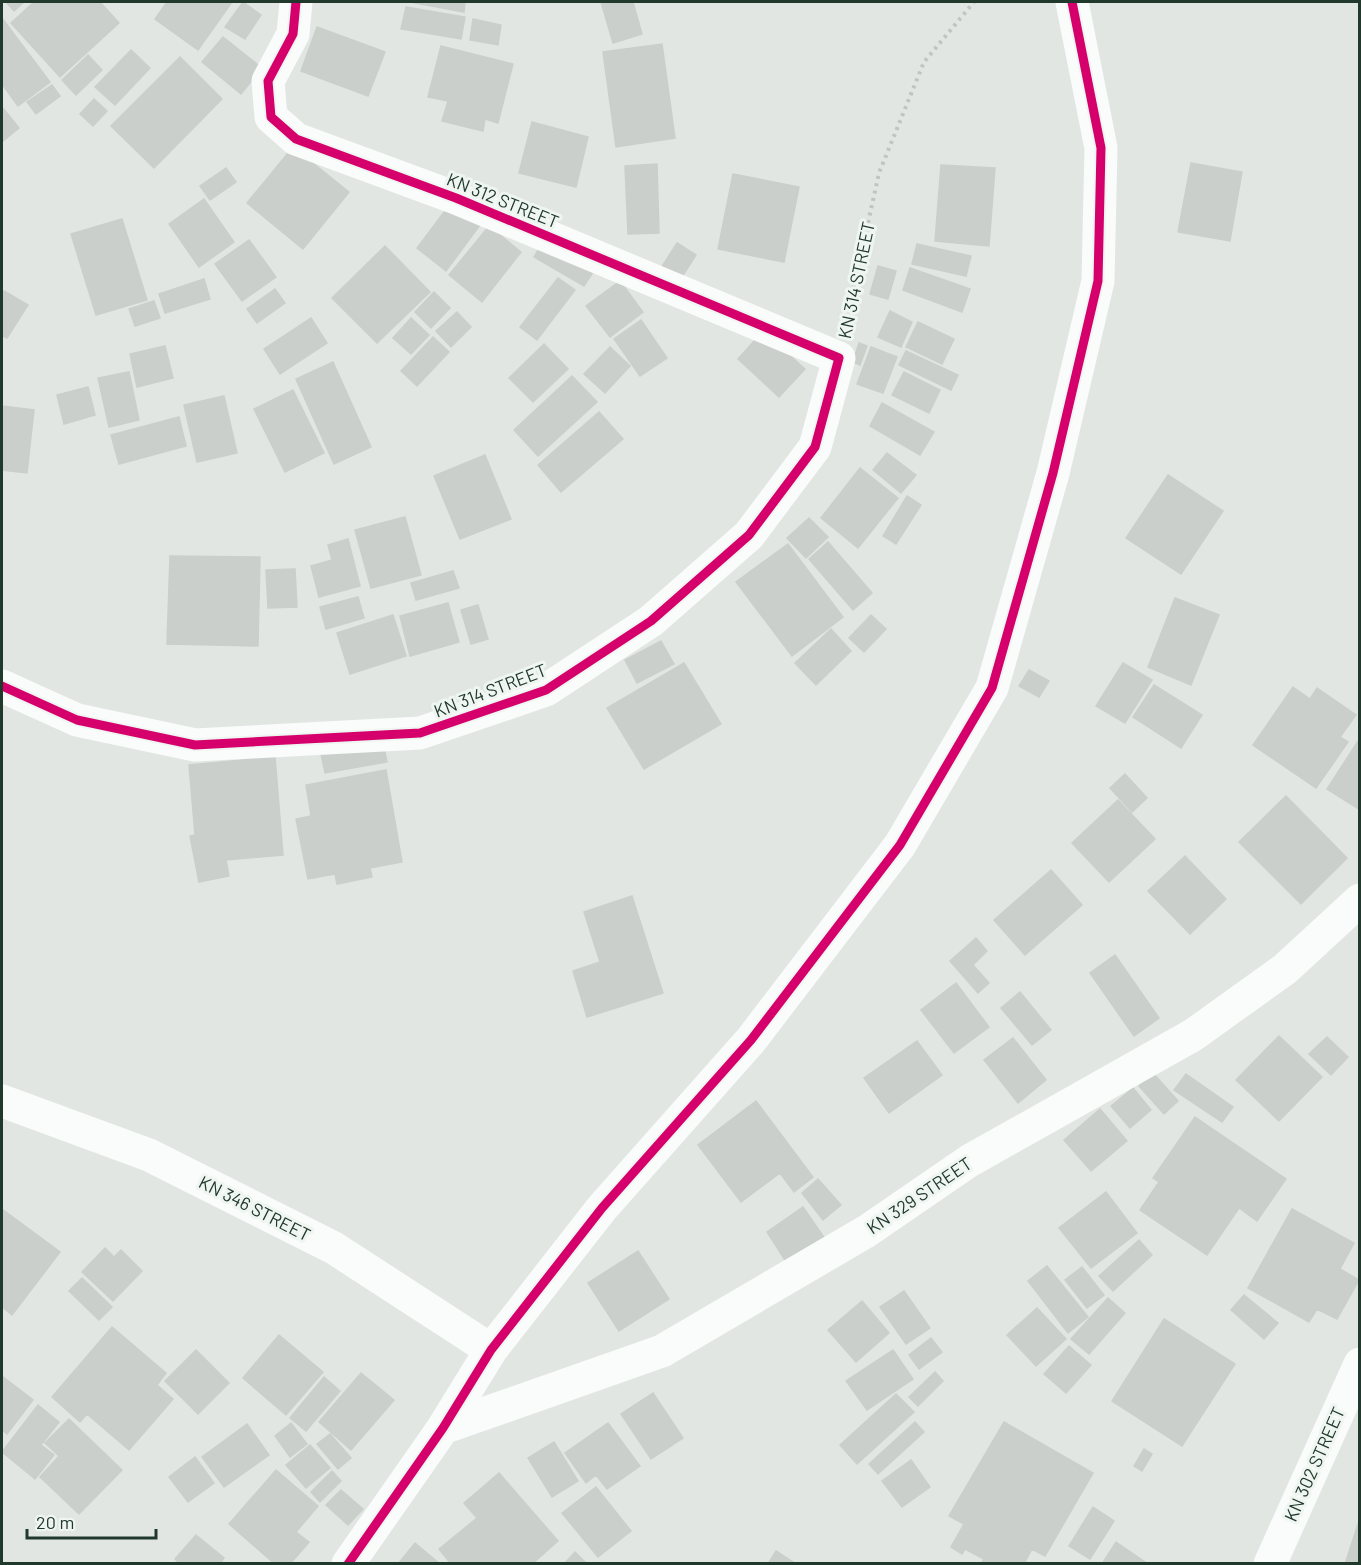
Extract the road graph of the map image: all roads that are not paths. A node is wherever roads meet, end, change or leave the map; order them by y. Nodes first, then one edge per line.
1 (296, 2) edge
2 (1072, 2) edge
3 (839, 358) joint
4 (2, 686) edge
5 (1359, 900) edge
6 (2, 1101) edge
7 (491, 1350) junction
8 (1359, 1364) edge
9 (443, 1428) junction
10 (348, 1563) edge
11 (1270, 1563) edge

1 - 3 street, KN 312 STREET
2 - 7 street
3 - 4 street, KN 314 STREET
5 - 9 street, KN 329 STREET
6 - 7 street, KN 346 STREET
7 - 9 street
8 - 11 street, KN 302 STREET
9 - 10 street

